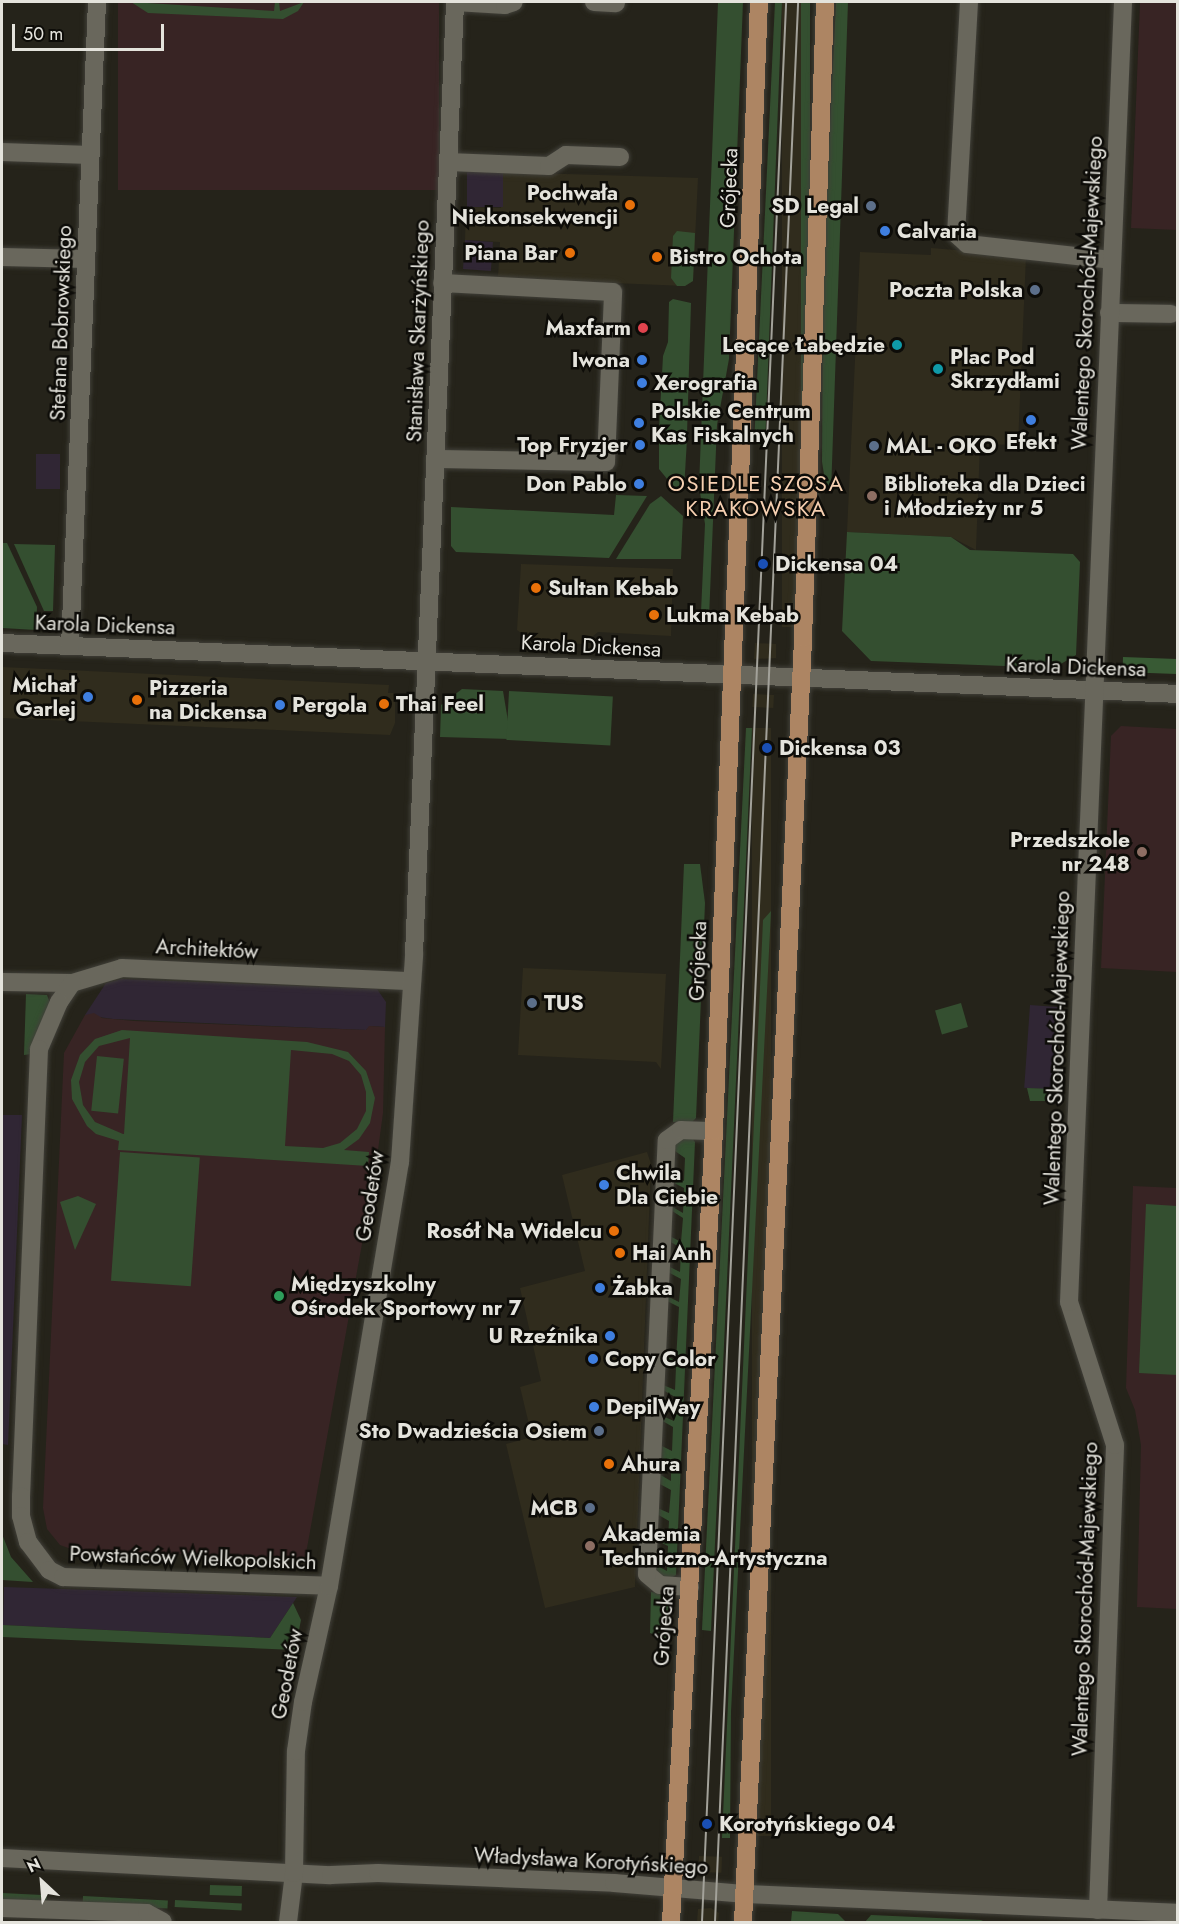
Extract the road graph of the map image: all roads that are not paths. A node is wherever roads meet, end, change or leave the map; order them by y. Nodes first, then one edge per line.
1 (97, 2) edge
2 (455, 2) edge
3 (514, 2) edge
4 (594, 2) edge
5 (759, 2) edge
6 (825, 2) edge
7 (969, 2) edge
8 (1123, 2) edge
9 (616, 3) edge
10 (2, 152) edge
11 (90, 155) junction
12 (620, 157) dead end
13 (448, 162) junction
14 (2, 256) edge
15 (86, 259) junction
16 (1111, 260) junction
17 (442, 283) junction
18 (1108, 313) junction
19 (1171, 315) dead end
20 (435, 459) junction
21 (2, 643) edge
22 (70, 646) junction
23 (427, 662) junction
24 (731, 676) junction
25 (801, 678) junction
26 (1095, 690) junction
27 (1178, 694) edge
28 (412, 981) junction
29 (2, 982) edge
30 (72, 983) junction
31 (714, 1131) junction
32 (329, 1586) junction
33 (690, 1587) junction
34 (2, 1858) edge
35 (294, 1873) junction
36 (673, 1887) junction
37 (744, 1894) junction
38 (2, 1908) edge
39 (1098, 1910) junction
40 (1178, 1912) edge
41 (163, 1923) edge
42 (288, 1923) edge
43 (672, 1923) edge
44 (743, 1923) edge

1 - 11 street, Stefana Bobrowskiego
2 - 3 street
2 - 13 street, Stanisława Skarżyńskiego
4 - 9 street
5 - 24 main road, Grójecka
6 - 25 main road
7 - 16 street
8 - 16 street, Walentego Skorochód-Majewskiego
10 - 11 street
11 - 15 street, Stefana Bobrowskiego
12 - 13 street
13 - 17 street, Stanisława Skarżyńskiego
14 - 15 street
15 - 22 street, Stefana Bobrowskiego
16 - 18 street, Walentego Skorochód-Majewskiego
17 - 20 street, Stanisława Skarżyńskiego
17 - 20 street
18 - 19 street
18 - 26 street, Walentego Skorochód-Majewskiego
20 - 23 street, Stanisława Skarżyńskiego
21 - 22 street, Karola Dickensa
22 - 23 street, Karola Dickensa
23 - 24 street, Karola Dickensa
23 - 28 street, Geodetów
24 - 25 street, Karola Dickensa
24 - 31 main road, Grójecka
25 - 26 street, Karola Dickensa
25 - 37 main road
26 - 27 street, Karola Dickensa
26 - 39 street, Walentego Skorochód-Majewskiego
28 - 30 street, Architektów
28 - 32 street, Geodetów
29 - 30 street, Architektów
30 - 32 street, Powstańców Wielkopolskich
31 - 33 main road, Grójecka
31 - 33 street
32 - 35 street, Geodetów
33 - 36 main road, Grójecka
34 - 35 street, Władysława Korotyńskiego
35 - 36 street, Władysława Korotyńskiego
35 - 42 street, Geodetów
36 - 37 street, Władysława Korotyńskiego
36 - 43 main road, Grójecka
37 - 39 street, Władysława Korotyńskiego
37 - 44 main road
38 - 41 street
39 - 40 street, Władysława Korotyńskiego

